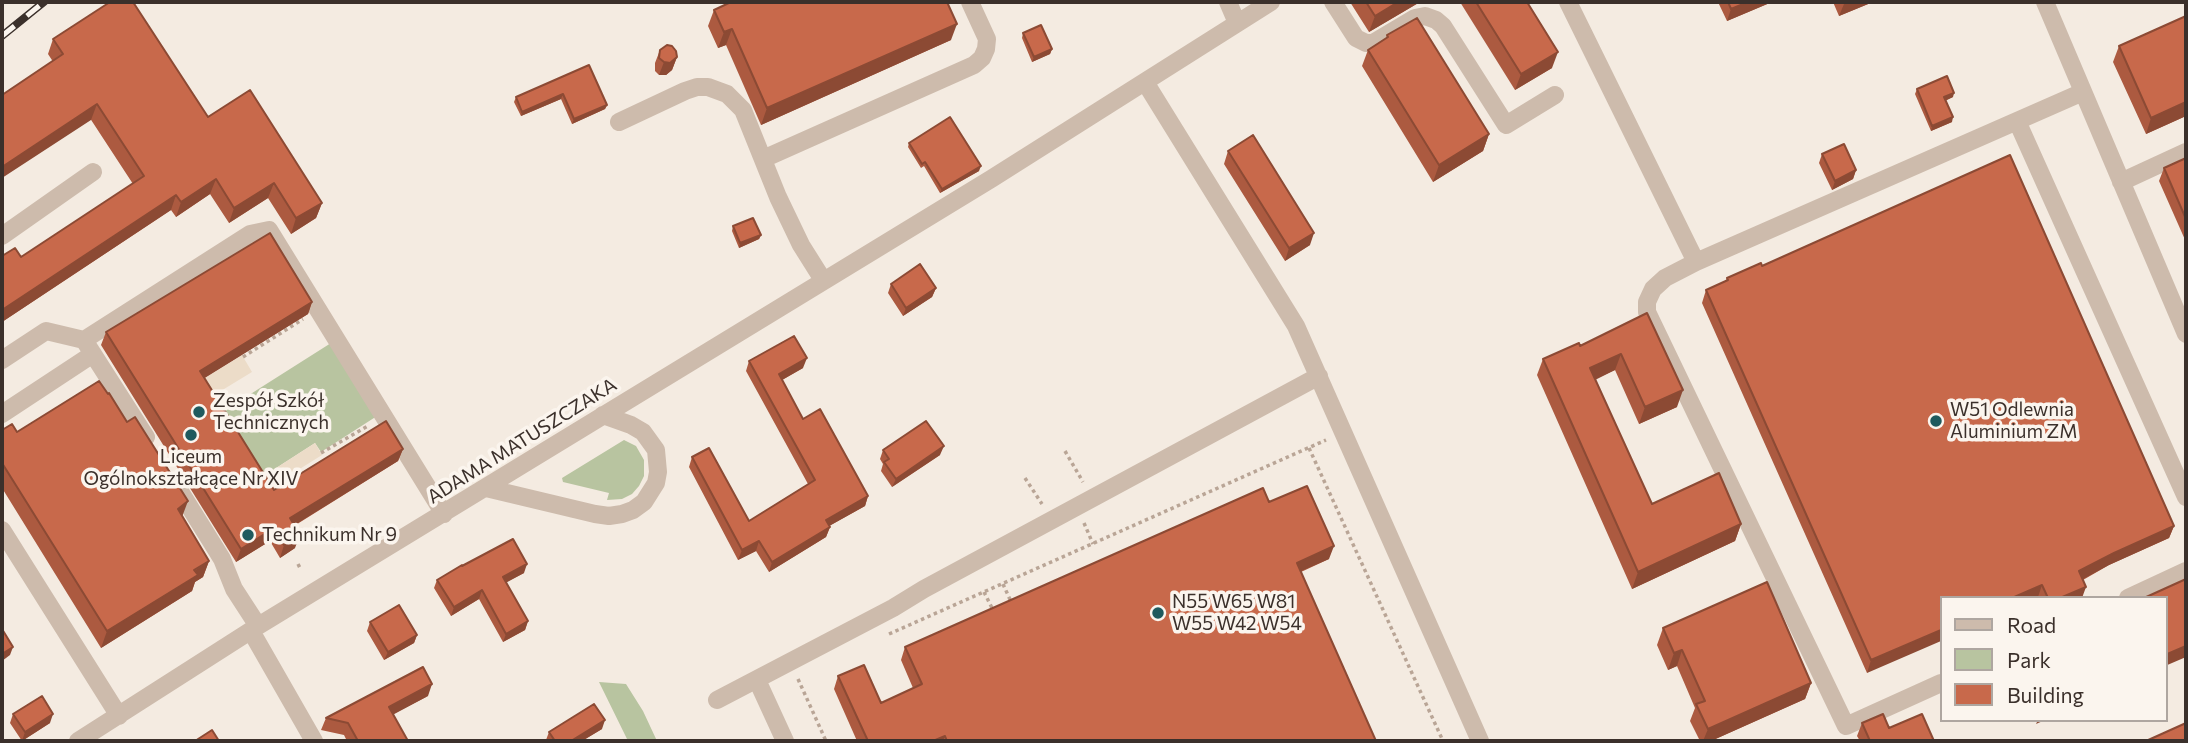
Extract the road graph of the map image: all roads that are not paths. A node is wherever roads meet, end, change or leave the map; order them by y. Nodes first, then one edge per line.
1 (970, 2) edge
2 (1228, 2) edge
3 (1271, 2) edge
4 (1333, 2) edge
5 (1568, 2) edge
6 (2045, 2) edge
7 (1237, 23) junction
8 (1145, 82) junction
9 (2083, 92) junction
10 (1555, 95) dead end
11 (2017, 121) junction
12 (619, 122) dead end
13 (2186, 152) edge
14 (763, 159) junction
15 (93, 172) dead end
16 (2121, 182) junction
17 (2, 236) edge
18 (1696, 262) junction
19 (823, 280) junction
20 (2186, 334) edge
21 (88, 347) junction
22 (2, 360) edge
23 (1319, 376) junction
24 (2, 414) edge
25 (603, 415) junction
26 (152, 447) edge
27 (166, 469) edge
28 (486, 488) junction
29 (2186, 497) edge
30 (444, 514) junction
31 (2, 530) edge
32 (2186, 572) edge
33 (2133, 596) edge
34 (254, 629) junction
35 (757, 680) junction
36 (1940, 683) edge
37 (717, 700) dead end
38 (119, 716) junction
39 (78, 741) edge
40 (314, 741) edge
41 (785, 741) edge
42 (1480, 741) edge

1 - 14 street
2 - 7 street
3 - 7 street, ADAMA MATUSZCZAKA
4 - 10 street
5 - 18 street
6 - 9 street
7 - 8 street, ADAMA MATUSZCZAKA
8 - 19 street, ADAMA MATUSZCZAKA
8 - 23 street
9 - 11 street
9 - 16 street
11 - 18 street
11 - 29 street
12 - 14 street
13 - 16 street
14 - 19 street
15 - 17 street
16 - 20 street
18 - 36 street
19 - 25 street, ADAMA MATUSZCZAKA
21 - 22 street
21 - 24 street
21 - 26 street
21 - 30 street
23 - 35 street
23 - 42 street
25 - 28 street, ADAMA MATUSZCZAKA
25 - 28 street
27 - 34 street
28 - 30 street, ADAMA MATUSZCZAKA
30 - 34 street, ADAMA MATUSZCZAKA
31 - 38 street
32 - 33 street
34 - 38 street, ADAMA MATUSZCZAKA
34 - 40 street
35 - 37 street
35 - 41 street
38 - 39 street, ADAMA MATUSZCZAKA

